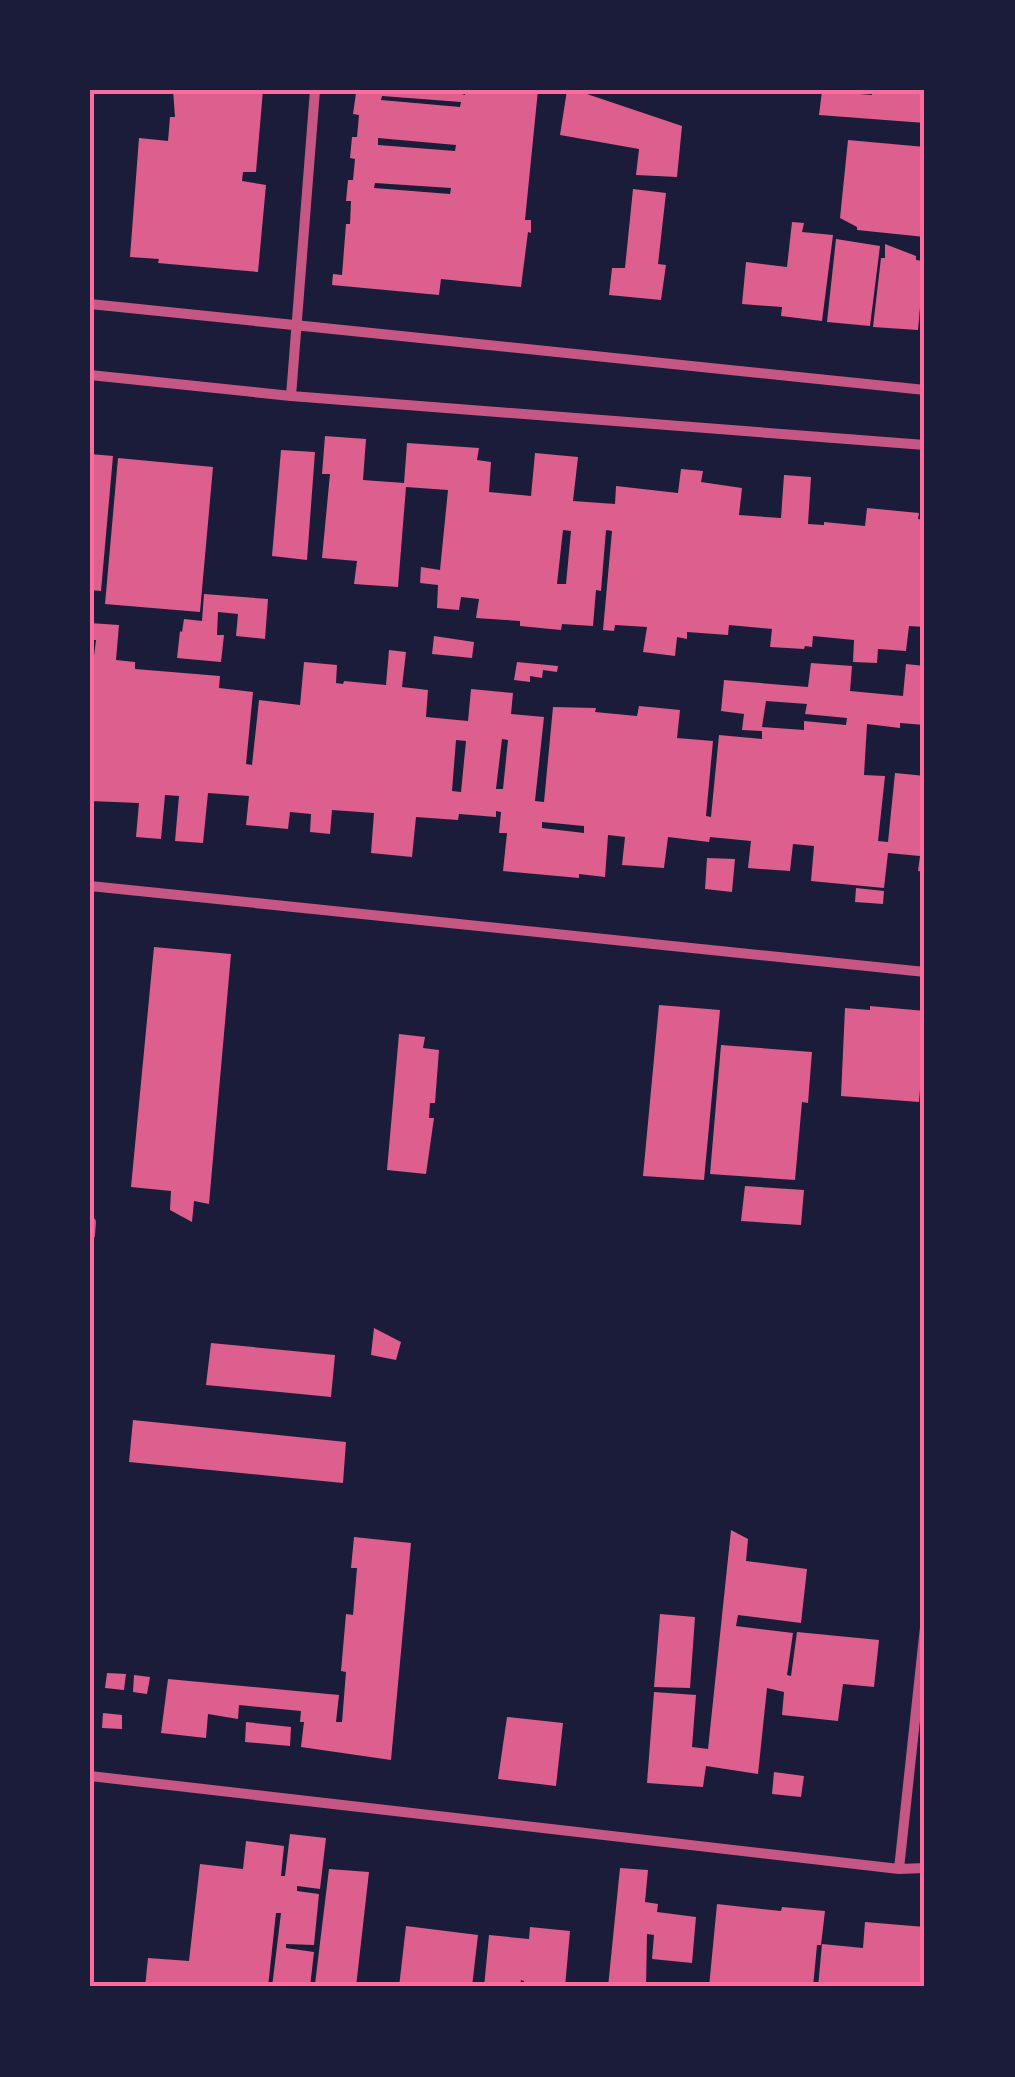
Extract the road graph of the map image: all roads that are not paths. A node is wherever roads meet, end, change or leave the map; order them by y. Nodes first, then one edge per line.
1 (315, 90) edge
2 (90, 304) edge
3 (298, 324) junction
4 (90, 375) edge
5 (925, 390) edge
6 (291, 396) junction
7 (925, 445) edge
8 (90, 886) edge
9 (925, 972) edge
10 (91, 1222) edge
11 (90, 1235) edge
12 (925, 1627) edge
13 (90, 1776) edge
14 (925, 1868) edge
15 (898, 1869) junction

1 - 3 street
2 - 3 street
3 - 5 street
3 - 6 street
4 - 6 street
6 - 7 street
8 - 9 street
10 - 11 street
12 - 15 street
13 - 15 street
14 - 15 street

